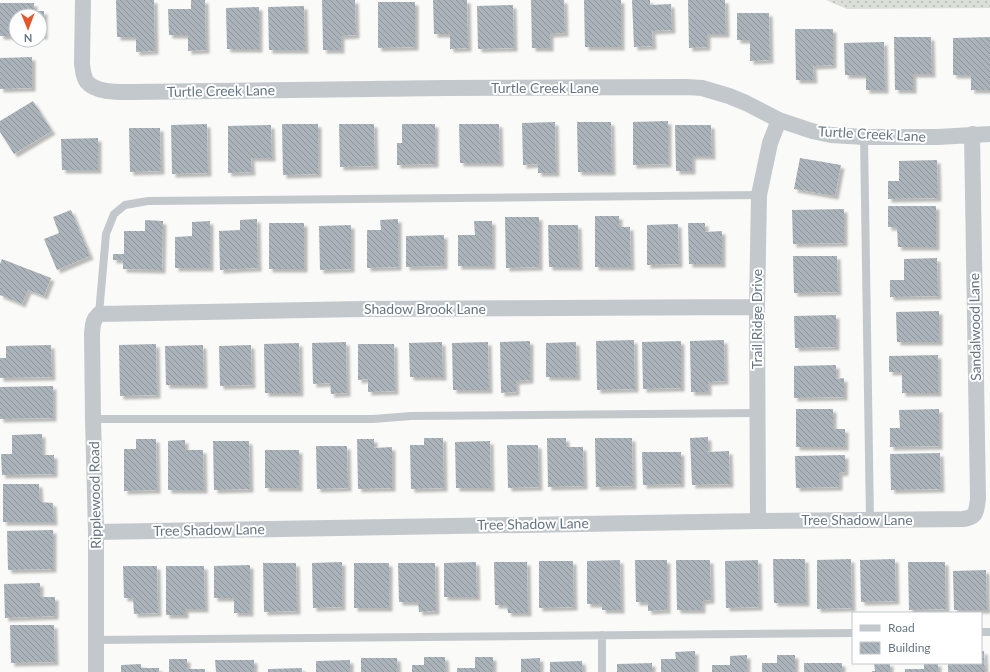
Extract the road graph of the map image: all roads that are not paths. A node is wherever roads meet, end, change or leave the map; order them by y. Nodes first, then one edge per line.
1 (83, 0) edge
2 (779, 120) junction
3 (972, 134) junction
4 (990, 134) edge
5 (864, 137) junction
6 (759, 195) junction
7 (757, 307) junction
8 (97, 316) junction
9 (757, 413) junction
10 (93, 419) junction
11 (971, 518) joint
12 (870, 520) junction
13 (758, 521) junction
14 (96, 532) junction
15 (852, 633) edge
16 (602, 636) junction
17 (96, 640) junction
18 (96, 672) edge
19 (602, 672) edge

1 - 2 street, Turtle Creek Lane
2 - 5 street, Turtle Creek Lane
2 - 6 street, Trail Ridge Drive
3 - 4 street, Turtle Creek Lane
3 - 5 street, Turtle Creek Lane
3 - 11 street, Sandalwood Lane
5 - 12 lane
6 - 7 street, Trail Ridge Drive
6 - 8 lane
7 - 8 street, Shadow Brook Lane
7 - 9 street, Trail Ridge Drive
8 - 10 street, Ripplewood Road
9 - 10 lane
9 - 13 street, Trail Ridge Drive
10 - 14 street, Ripplewood Road
11 - 12 street, Tree Shadow Lane
12 - 13 street, Tree Shadow Lane
13 - 14 street, Tree Shadow Lane
14 - 17 street, Ripplewood Road
15 - 16 lane
16 - 17 lane
16 - 19 lane
17 - 18 street, Ripplewood Road

